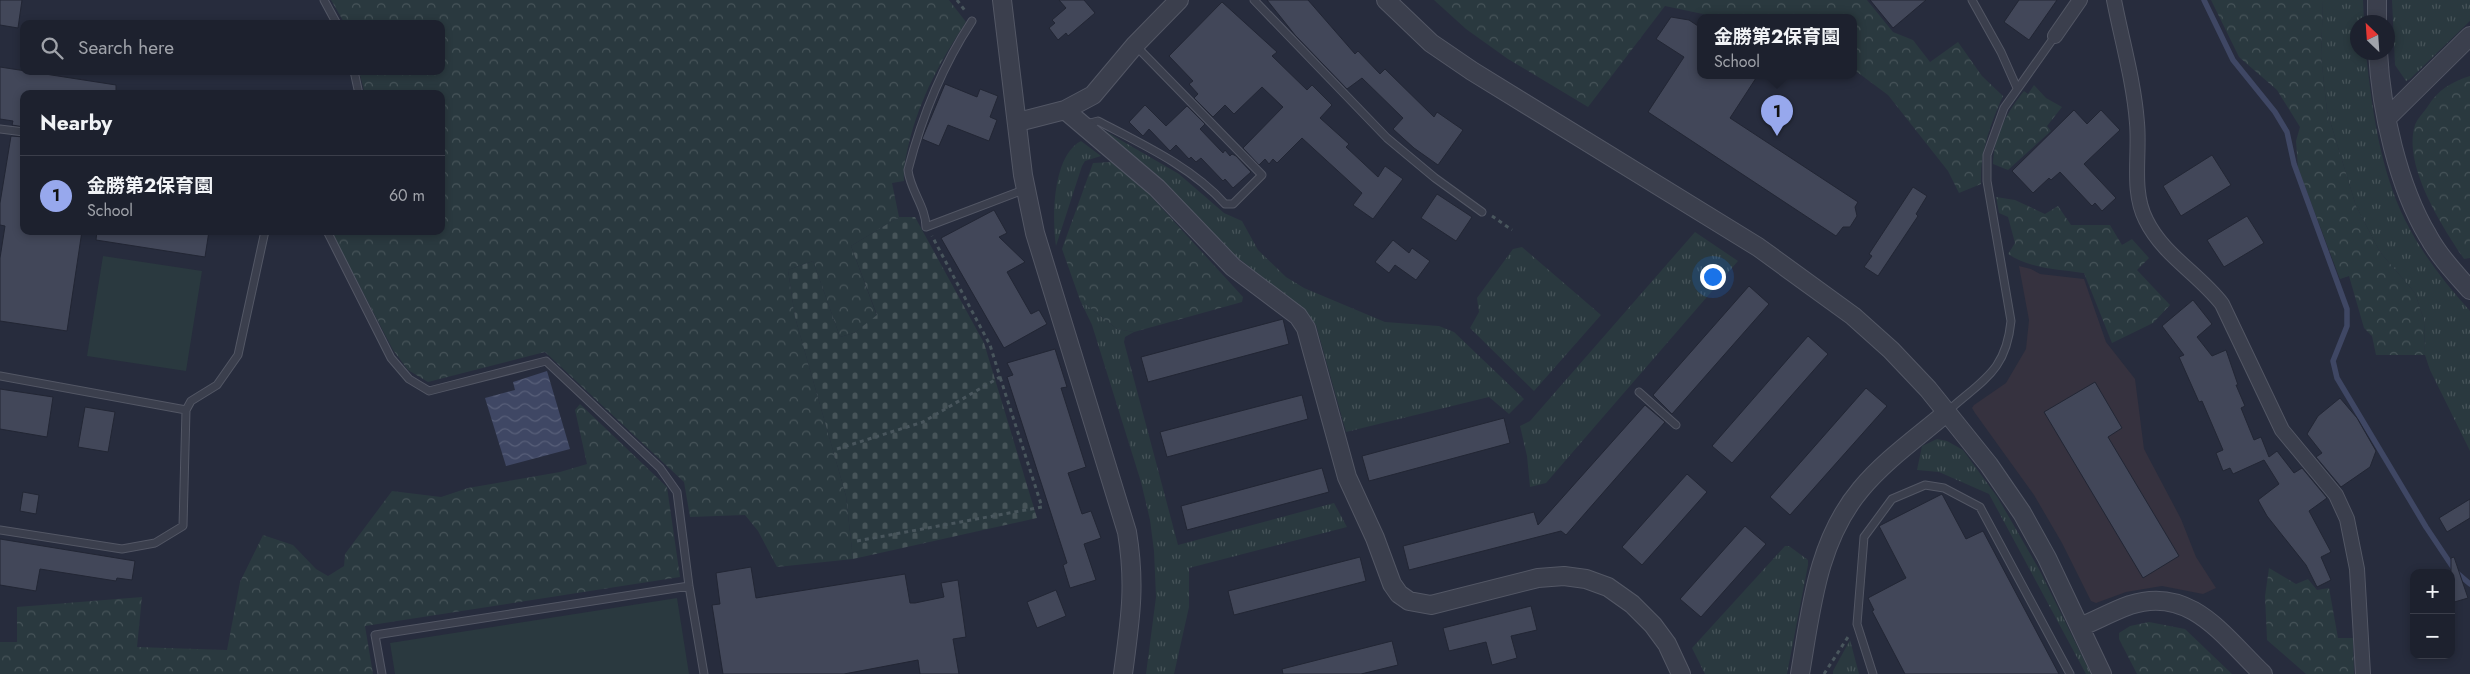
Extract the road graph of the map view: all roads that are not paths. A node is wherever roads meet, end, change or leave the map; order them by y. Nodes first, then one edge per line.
1 (324, 0) edge
2 (1002, 0) edge
3 (1179, 0) edge
4 (1254, 0) edge
5 (1386, 0) edge
6 (1972, 0) edge
7 (2080, 0) edge
8 (2114, 0) edge
9 (2377, 0) edge
10 (2377, 15) edge
11 (335, 20) edge
12 (972, 21) dead end
13 (2055, 36) joint
14 (2470, 36) edge
15 (1135, 45) junction
16 (2379, 60) edge
17 (355, 75) edge
18 (2017, 88) junction
19 (358, 90) edge
20 (1065, 110) junction
21 (2387, 118) junction
22 (1018, 122) junction
23 (1082, 125) junction
24 (0, 128) edge
25 (20, 131) edge
26 (1026, 189) junction
27 (1486, 213) road end
28 (264, 235) edge
29 (328, 235) edge
30 (2470, 290) edge
31 (0, 376) edge
32 (1639, 392) dead end
33 (186, 410) junction
34 (1946, 413) junction
35 (1676, 425) dead end
36 (0, 530) edge
37 (689, 586) junction
38 (2080, 627) junction
39 (382, 674) edge
40 (704, 674) edge
41 (1123, 674) edge
42 (1681, 674) edge
43 (1800, 674) edge
44 (1873, 674) edge
45 (2070, 674) edge
46 (2102, 674) edge
47 (2263, 674) edge
48 (2363, 674) edge

1 - 11 lane
2 - 22 street
3 - 15 street
4 - 27 lane
5 - 34 street
6 - 18 lane
7 - 13 street
8 - 48 street
9 - 10 street
12 - 26 lane
13 - 18 lane
14 - 21 street
15 - 20 street
15 - 23 lane
16 - 21 street
17 - 19 lane
18 - 34 lane
20 - 22 street
20 - 23 street
21 - 30 street
22 - 26 street
23 - 42 street
24 - 25 lane
26 - 41 street
28 - 33 lane
29 - 37 lane
31 - 33 lane
32 - 35 lane
33 - 36 lane
34 - 38 street
34 - 43 street
37 - 39 lane
37 - 40 lane
38 - 46 street
38 - 47 street
44 - 45 lane

